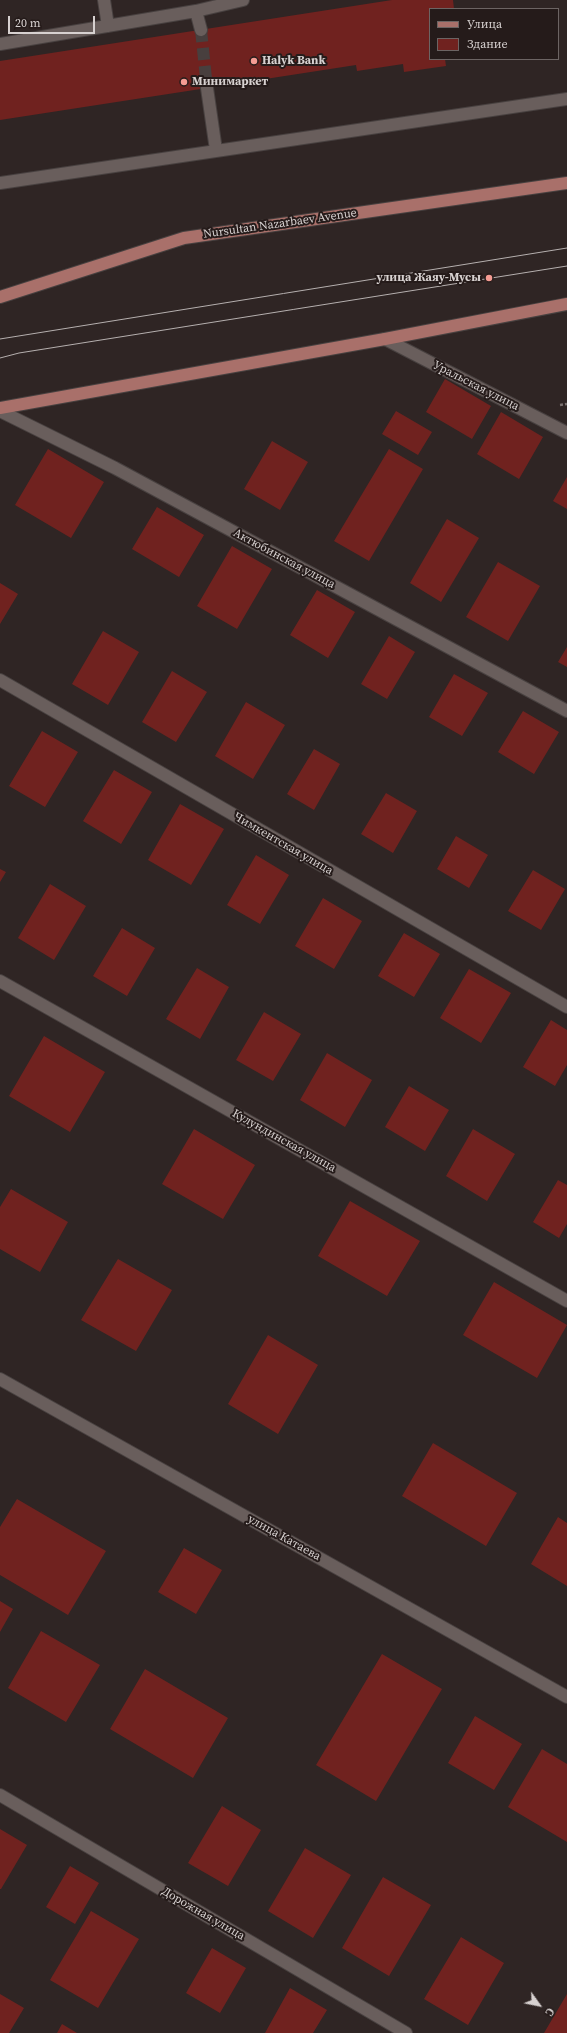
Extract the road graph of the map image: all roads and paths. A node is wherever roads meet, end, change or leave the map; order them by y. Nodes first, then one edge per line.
1 (104, 0) edge
2 (243, 0) edge
3 (196, 11) junction
4 (108, 26) junction
5 (200, 30) tunnel mouth
6 (0, 44) edge
7 (207, 88) tunnel mouth
8 (567, 99) edge
9 (216, 150) junction
10 (0, 183) edge
11 (567, 183) edge
12 (0, 296) edge
13 (567, 304) edge
14 (385, 339) junction
15 (0, 408) edge
16 (0, 411) edge
17 (567, 433) edge
18 (0, 680) edge
19 (567, 710) edge
20 (0, 981) edge
21 (567, 1007) edge
22 (567, 1301) edge
23 (0, 1380) edge
24 (567, 1697) edge
25 (0, 1795) edge
26 (406, 2033) edge

1 - 4 street
2 - 3 street
3 - 4 street
3 - 5 street
4 - 6 street
7 - 9 street
8 - 9 street
9 - 10 street
11 - 12 main road, Nursultan Nazarbaev Avenue
13 - 14 main road
14 - 15 main road
14 - 17 street, Уральская улица
16 - 19 street, Актюбинская улица
18 - 21 street, Чимкентская улица
20 - 22 street, Кулундинская улица
23 - 24 street, улица Катаева
25 - 26 street, Дорожная улица

